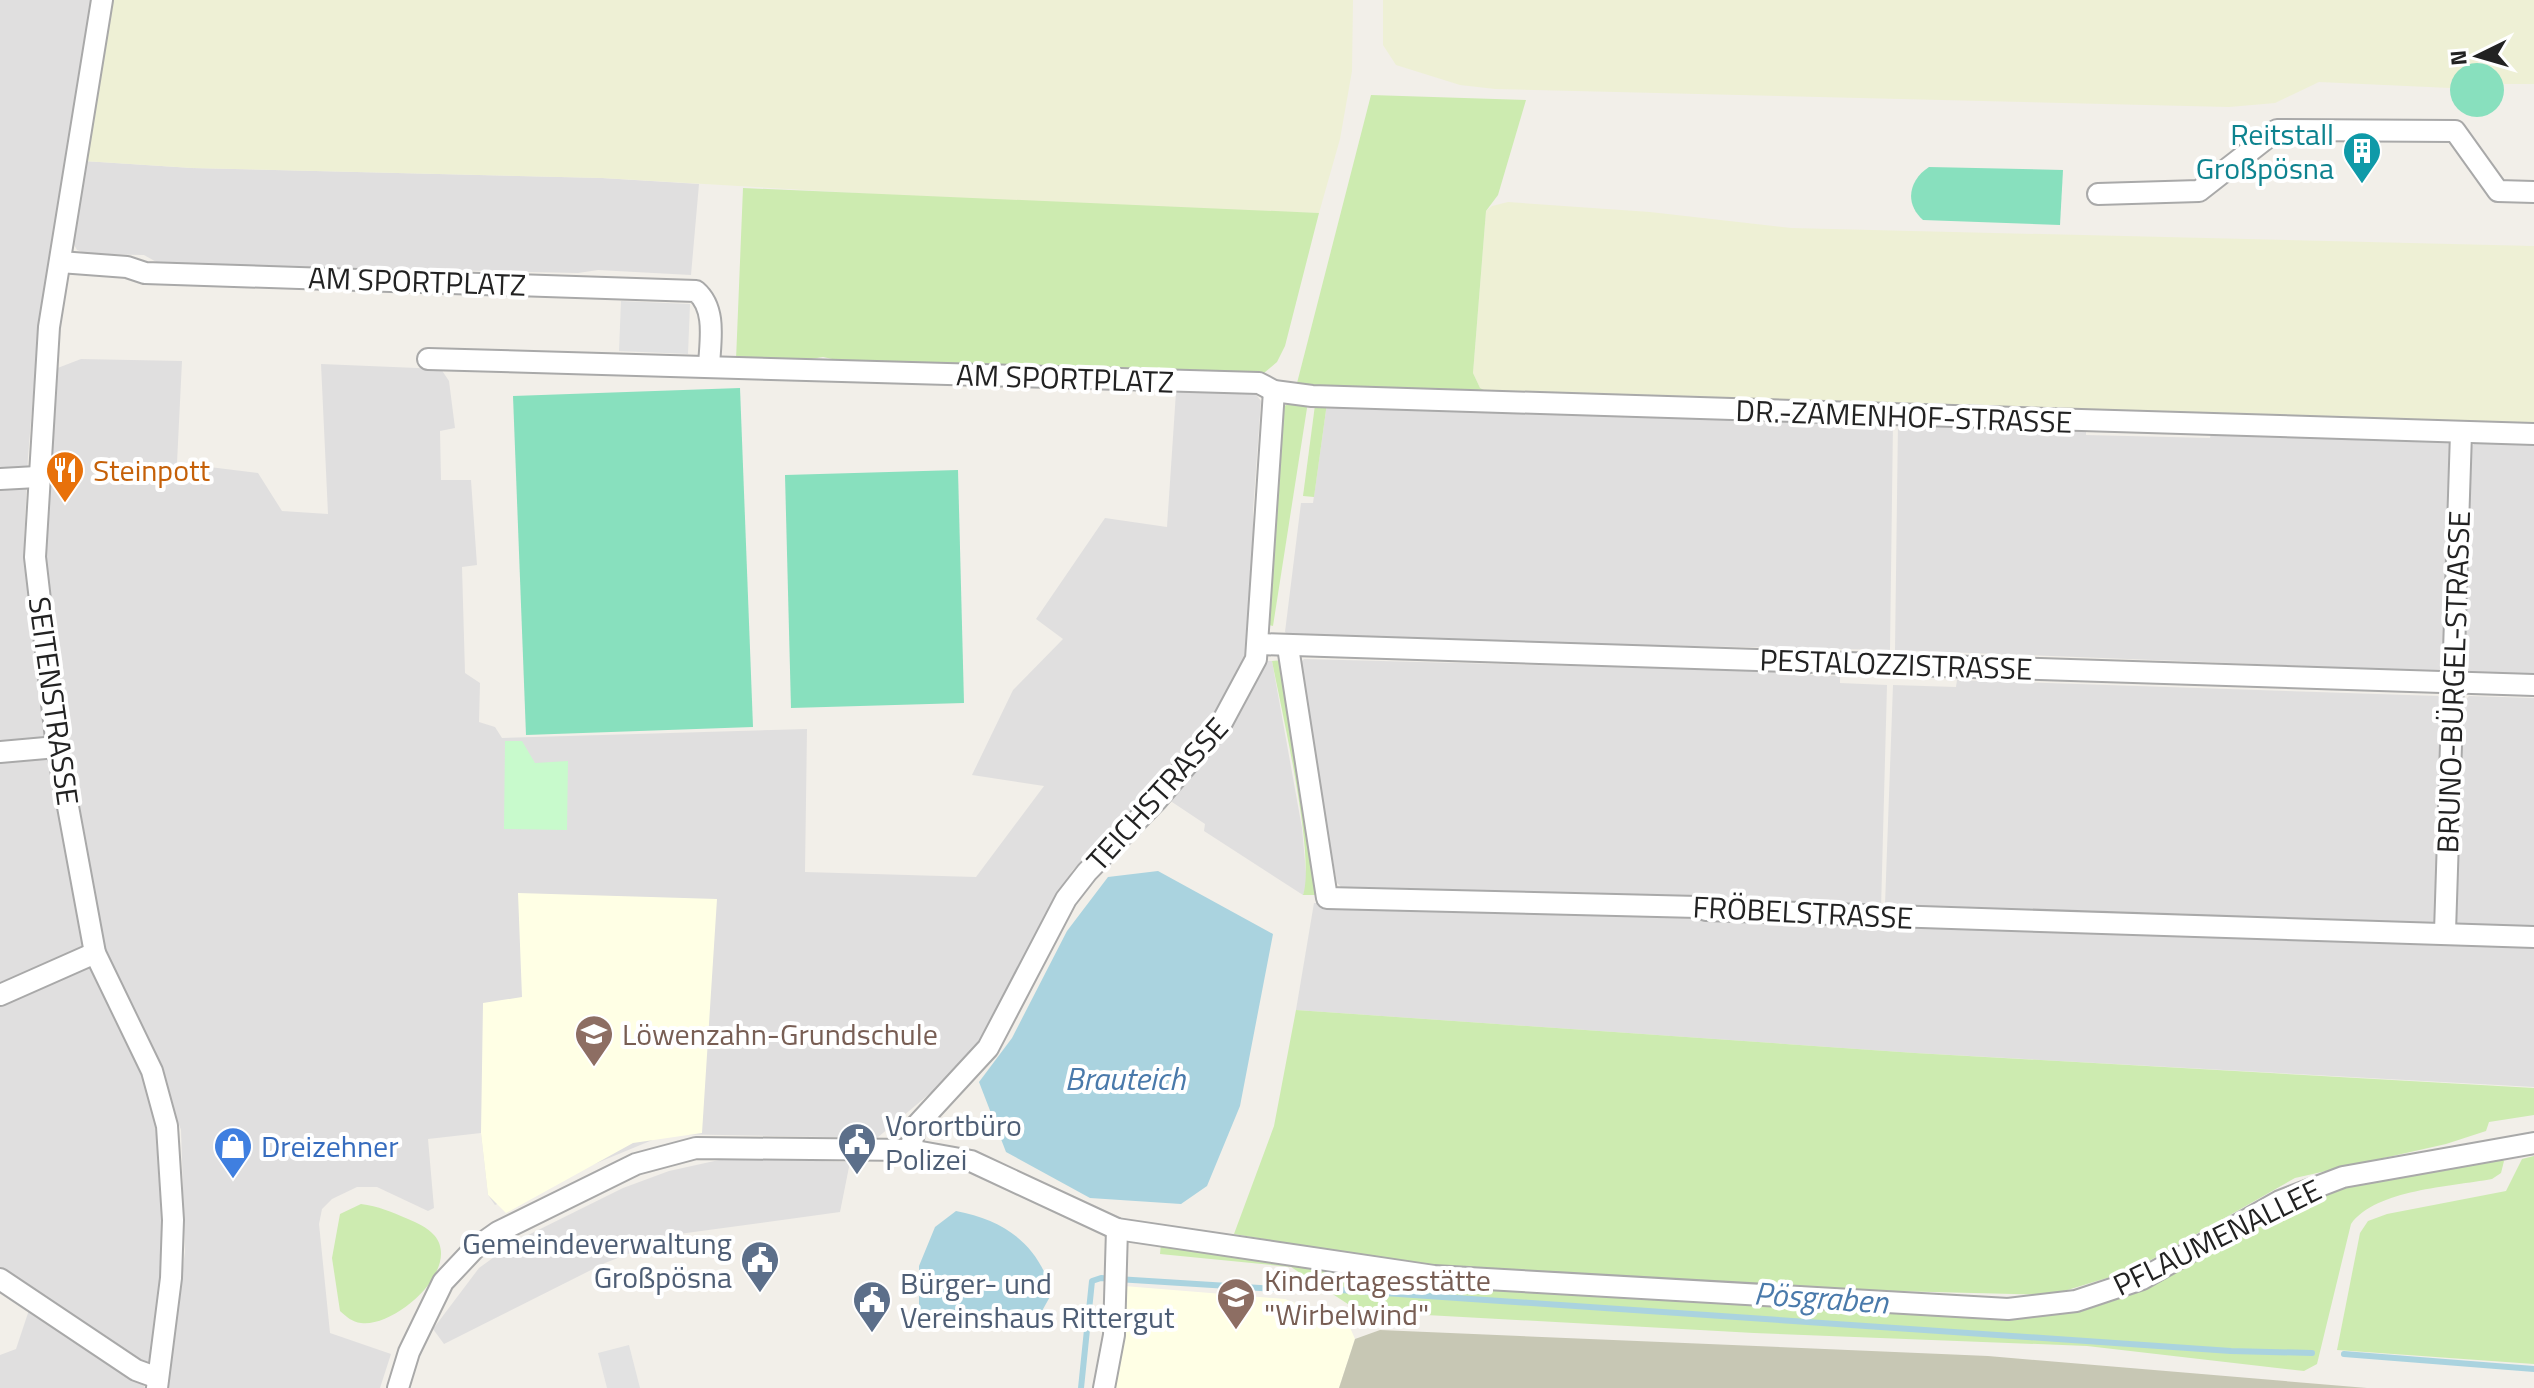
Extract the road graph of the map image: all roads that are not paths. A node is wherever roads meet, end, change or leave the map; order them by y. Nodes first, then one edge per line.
1 (102, 0) edge
2 (2534, 192) edge
3 (2098, 194) dead end
4 (60, 262) junction
5 (428, 359) dead end
6 (709, 366) junction
7 (1274, 391) junction
8 (2461, 433) junction
9 (2534, 434) edge
10 (37, 477) junction
11 (0, 479) edge
12 (1259, 644) junction
13 (1288, 647) junction
14 (2455, 681) junction
15 (2534, 685) edge
16 (57, 747) junction
17 (0, 752) edge
18 (2445, 932) junction
19 (2534, 937) edge
20 (95, 953) junction
21 (0, 995) edge
22 (2534, 1143) edge
23 (910, 1150) junction
24 (1117, 1229) junction
25 (0, 1279) edge
26 (157, 1383) edge
27 (398, 1388) edge
28 (1104, 1388) edge

1 - 4 street, SEITENSTRASSE
2 - 3 street
4 - 6 street, AM SPORTPLATZ
4 - 10 street, SEITENSTRASSE
5 - 6 street, AM SPORTPLATZ
6 - 7 street, AM SPORTPLATZ
7 - 8 street, DR.-ZAMENHOF-STRASSE
7 - 12 street, TEICHSTRASSE
8 - 9 street, DR.-ZAMENHOF-STRASSE
8 - 14 street, BRUNO-BÜRGEL-STRASSE
10 - 11 street
10 - 16 street, SEITENSTRASSE
12 - 13 street, PESTALOZZISTRASSE
12 - 23 street, TEICHSTRASSE
13 - 14 street, PESTALOZZISTRASSE
13 - 18 street, FRÖBELSTRASSE
14 - 15 street, PESTALOZZISTRASSE
14 - 18 street, BRUNO-BÜRGEL-STRASSE
16 - 17 street
16 - 20 street, SEITENSTRASSE
18 - 19 street, FRÖBELSTRASSE
20 - 21 street
20 - 26 street, SEITENSTRASSE
22 - 24 street, PFLAUMENALLEE
23 - 24 street, PFLAUMENALLEE
23 - 27 street, PFLAUMENALLEE
24 - 28 street
25 - 26 street

